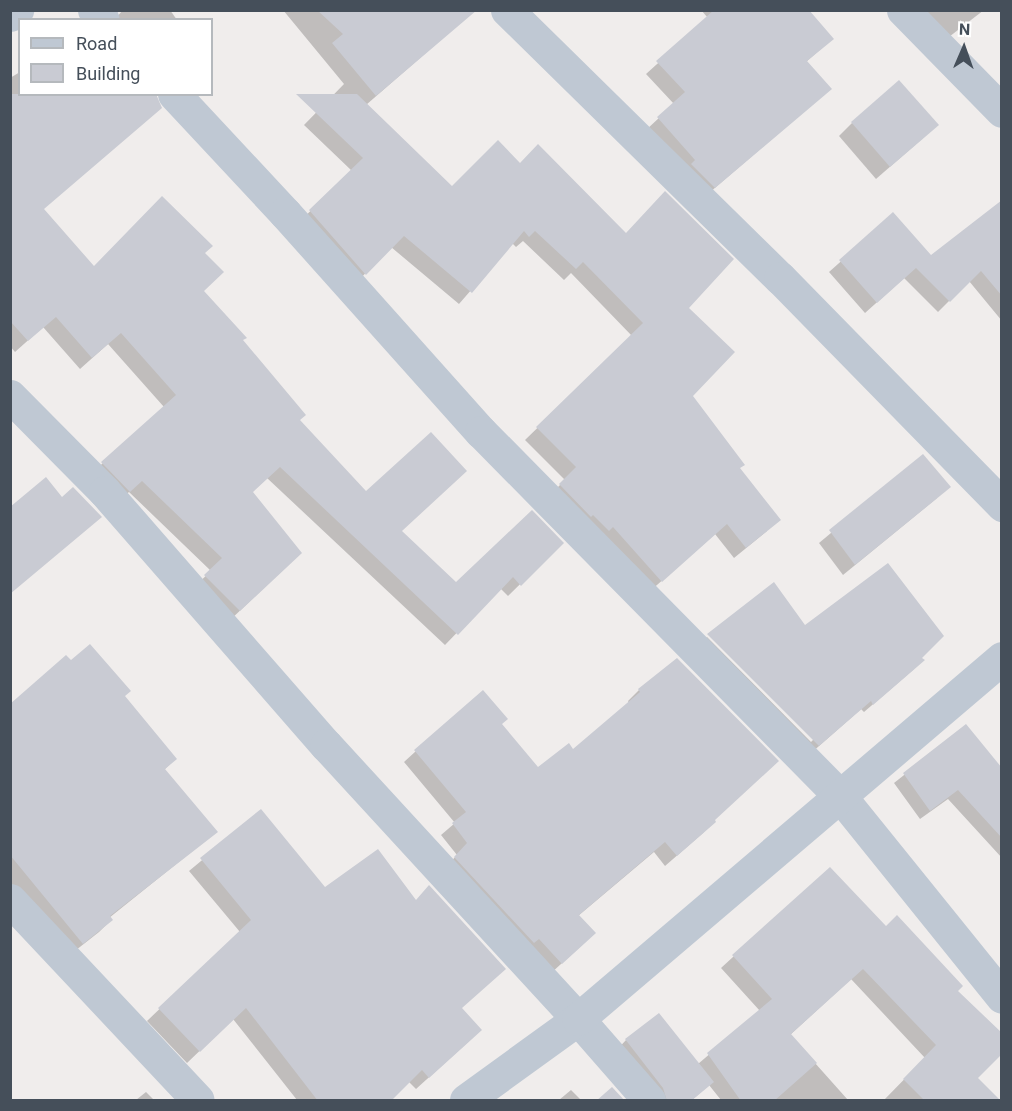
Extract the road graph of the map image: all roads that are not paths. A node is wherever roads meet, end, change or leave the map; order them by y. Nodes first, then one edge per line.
1 (17, 10) edge
2 (507, 10) edge
3 (903, 10) edge
4 (10, 15) edge
5 (176, 96) edge
6 (1002, 111) edge
7 (10, 396) edge
8 (1002, 505) edge
9 (1002, 658) edge
10 (840, 796) junction
11 (10, 900) edge
12 (1002, 997) edge
13 (578, 1019) junction
14 (198, 1101) edge
15 (466, 1101) edge
16 (650, 1101) edge

1 - 4 street
2 - 8 street
3 - 6 street
5 - 10 street
7 - 13 street
9 - 10 street
10 - 12 street
10 - 13 street
11 - 14 street
13 - 15 street
13 - 16 street

